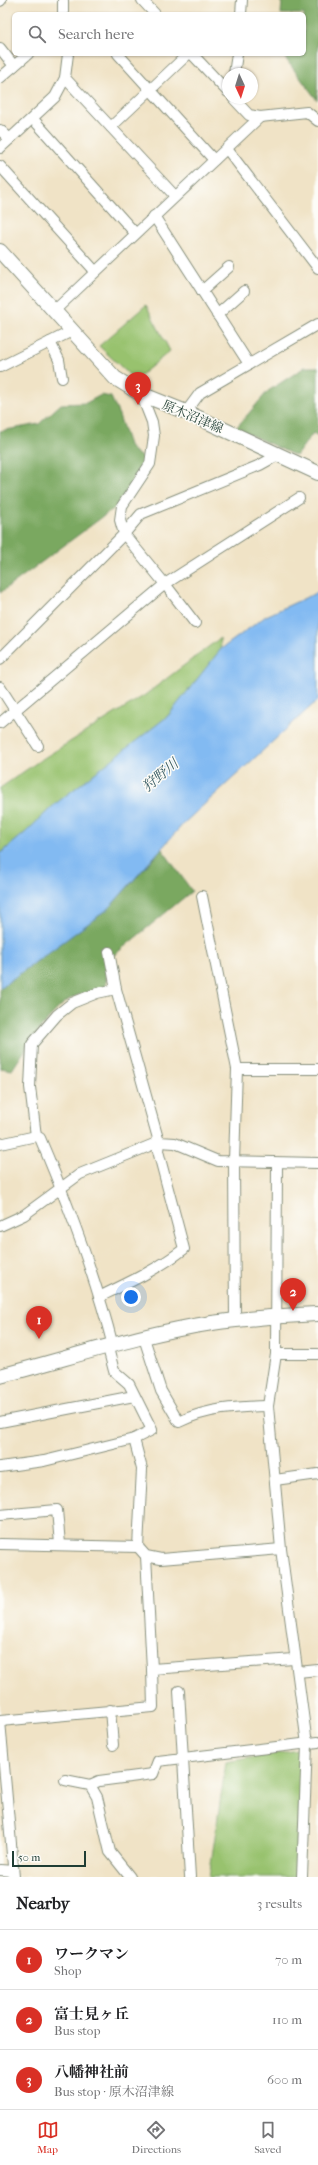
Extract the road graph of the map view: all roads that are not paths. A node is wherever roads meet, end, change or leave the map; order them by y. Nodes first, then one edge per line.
1 (63, 0) edge
2 (142, 0) edge
3 (242, 0) edge
4 (63, 12) edge
5 (153, 12) edge
6 (241, 12) edge
7 (0, 48) edge
8 (26, 56) edge
9 (68, 56) edge
10 (120, 56) edge
11 (186, 56) edge
12 (194, 56) edge
13 (236, 56) edge
14 (14, 66) junction
15 (235, 68) edge
16 (0, 78) edge
17 (65, 78) junction
18 (222, 86) edge
19 (150, 90) junction
20 (239, 104) edge
21 (260, 117) junction
22 (33, 119) junction
23 (318, 121) edge
24 (111, 127) junction
25 (0, 130) edge
26 (10, 139) junction
27 (0, 148) edge
28 (227, 149) junction
29 (214, 160) junction
30 (0, 166) edge
31 (175, 196) junction
32 (154, 216) junction
33 (135, 234) junction
34 (0, 252) edge
35 (228, 268) dead end
36 (318, 268) edge
37 (95, 271) junction
38 (202, 291) junction
39 (244, 291) dead end
40 (53, 312) junction
41 (217, 315) junction
42 (318, 324) edge
43 (72, 331) junction
44 (50, 342) junction
45 (248, 364) junction
46 (0, 367) edge
47 (62, 378) dead end
48 (140, 394) junction
49 (186, 412) junction
50 (278, 454) junction
51 (318, 473) edge
52 (299, 498) dead end
53 (124, 534) junction
54 (165, 584) junction
55 (195, 623) dead end
56 (0, 659) edge
57 (0, 687) edge
58 (15, 710) junction
59 (0, 722) edge
60 (38, 746) dead end
61 (202, 896) dead end
62 (109, 952) dead end
63 (116, 989) junction
64 (237, 1069) junction
65 (318, 1069) edge
66 (36, 1136) junction
67 (158, 1142) junction
68 (0, 1144) edge
69 (234, 1161) junction
70 (277, 1163) junction
71 (318, 1163) edge
72 (61, 1188) junction
73 (0, 1226) edge
74 (100, 1296) junction
75 (318, 1314) edge
76 (277, 1316) junction
77 (235, 1320) junction
78 (144, 1338) junction
79 (111, 1347) junction
80 (276, 1354) junction
81 (318, 1354) edge
82 (0, 1376) edge
83 (134, 1396) junction
84 (268, 1406) junction
85 (0, 1422) edge
86 (134, 1439) junction
87 (0, 1467) edge
88 (318, 1474) edge
89 (275, 1480) junction
90 (0, 1515) edge
91 (0, 1544) edge
92 (60, 1544) junction
93 (138, 1547) junction
94 (281, 1549) junction
95 (146, 1556) junction
96 (294, 1659) junction
97 (152, 1669) junction
98 (318, 1670) edge
99 (298, 1672) junction
100 (179, 1691) dead end
101 (110, 1710) junction
102 (0, 1721) edge
103 (318, 1742) edge
104 (307, 1744) junction
105 (113, 1745) dead end
106 (184, 1758) junction
107 (65, 1780) dead end
108 (90, 1785) junction
109 (0, 1870) edge
110 (14, 1874) edge
111 (130, 1877) edge
112 (190, 1877) edge
113 (302, 1877) edge

1 - 4 street
2 - 5 street
3 - 6 street
7 - 14 street
8 - 14 street
9 - 17 street
10 - 19 street
11 - 19 street
12 - 18 street
13 - 15 street
14 - 16 street
17 - 22 street
17 - 24 street
19 - 24 street
19 - 29 street
20 - 21 street
21 - 23 street
21 - 28 street
22 - 26 street
22 - 33 street
24 - 31 street
25 - 26 street
26 - 27 street
28 - 29 street
28 - 36 street
29 - 31 street
30 - 37 street
31 - 32 street
32 - 33 street
32 - 38 street
33 - 37 street
34 - 40 main road, 原木沼津線
35 - 38 street
37 - 40 street
38 - 41 street
39 - 41 street
40 - 43 main road, 原木沼津線
41 - 45 street
42 - 45 street
43 - 44 street
43 - 48 main road, 原木沼津線
44 - 46 street
44 - 47 street
45 - 49 street
48 - 49 main road, 原木沼津線
48 - 53 street
49 - 50 main road, 原木沼津線
50 - 51 main road, 原木沼津線
50 - 53 street
52 - 54 street
53 - 54 street
53 - 56 street
54 - 55 street
54 - 58 street
57 - 58 street
58 - 59 street
58 - 60 street
61 - 64 street
62 - 63 street
63 - 66 street
63 - 67 street
64 - 65 street
64 - 69 street
66 - 68 street
66 - 72 street
67 - 69 street
67 - 72 street
67 - 74 street
69 - 70 street
69 - 77 street
70 - 71 street
70 - 76 street
72 - 73 street
72 - 74 street
74 - 79 street
75 - 76 main road
76 - 77 main road
76 - 80 street
77 - 78 main road
78 - 79 main road
78 - 84 street
79 - 82 main road
79 - 83 street
80 - 81 street
80 - 84 street
83 - 85 street
83 - 86 street
84 - 89 street
86 - 87 street
86 - 93 street
88 - 89 street
89 - 94 street
90 - 92 street
91 - 92 street
92 - 93 street
93 - 95 street
94 - 95 street
94 - 96 street
95 - 97 street
96 - 97 street
96 - 99 street
97 - 101 street
98 - 99 street
99 - 104 street
100 - 106 street
101 - 102 street
101 - 105 street
102 - 110 street
103 - 104 street
104 - 106 street
104 - 113 street
106 - 108 street
106 - 112 street
107 - 108 street
108 - 111 street
109 - 110 street

